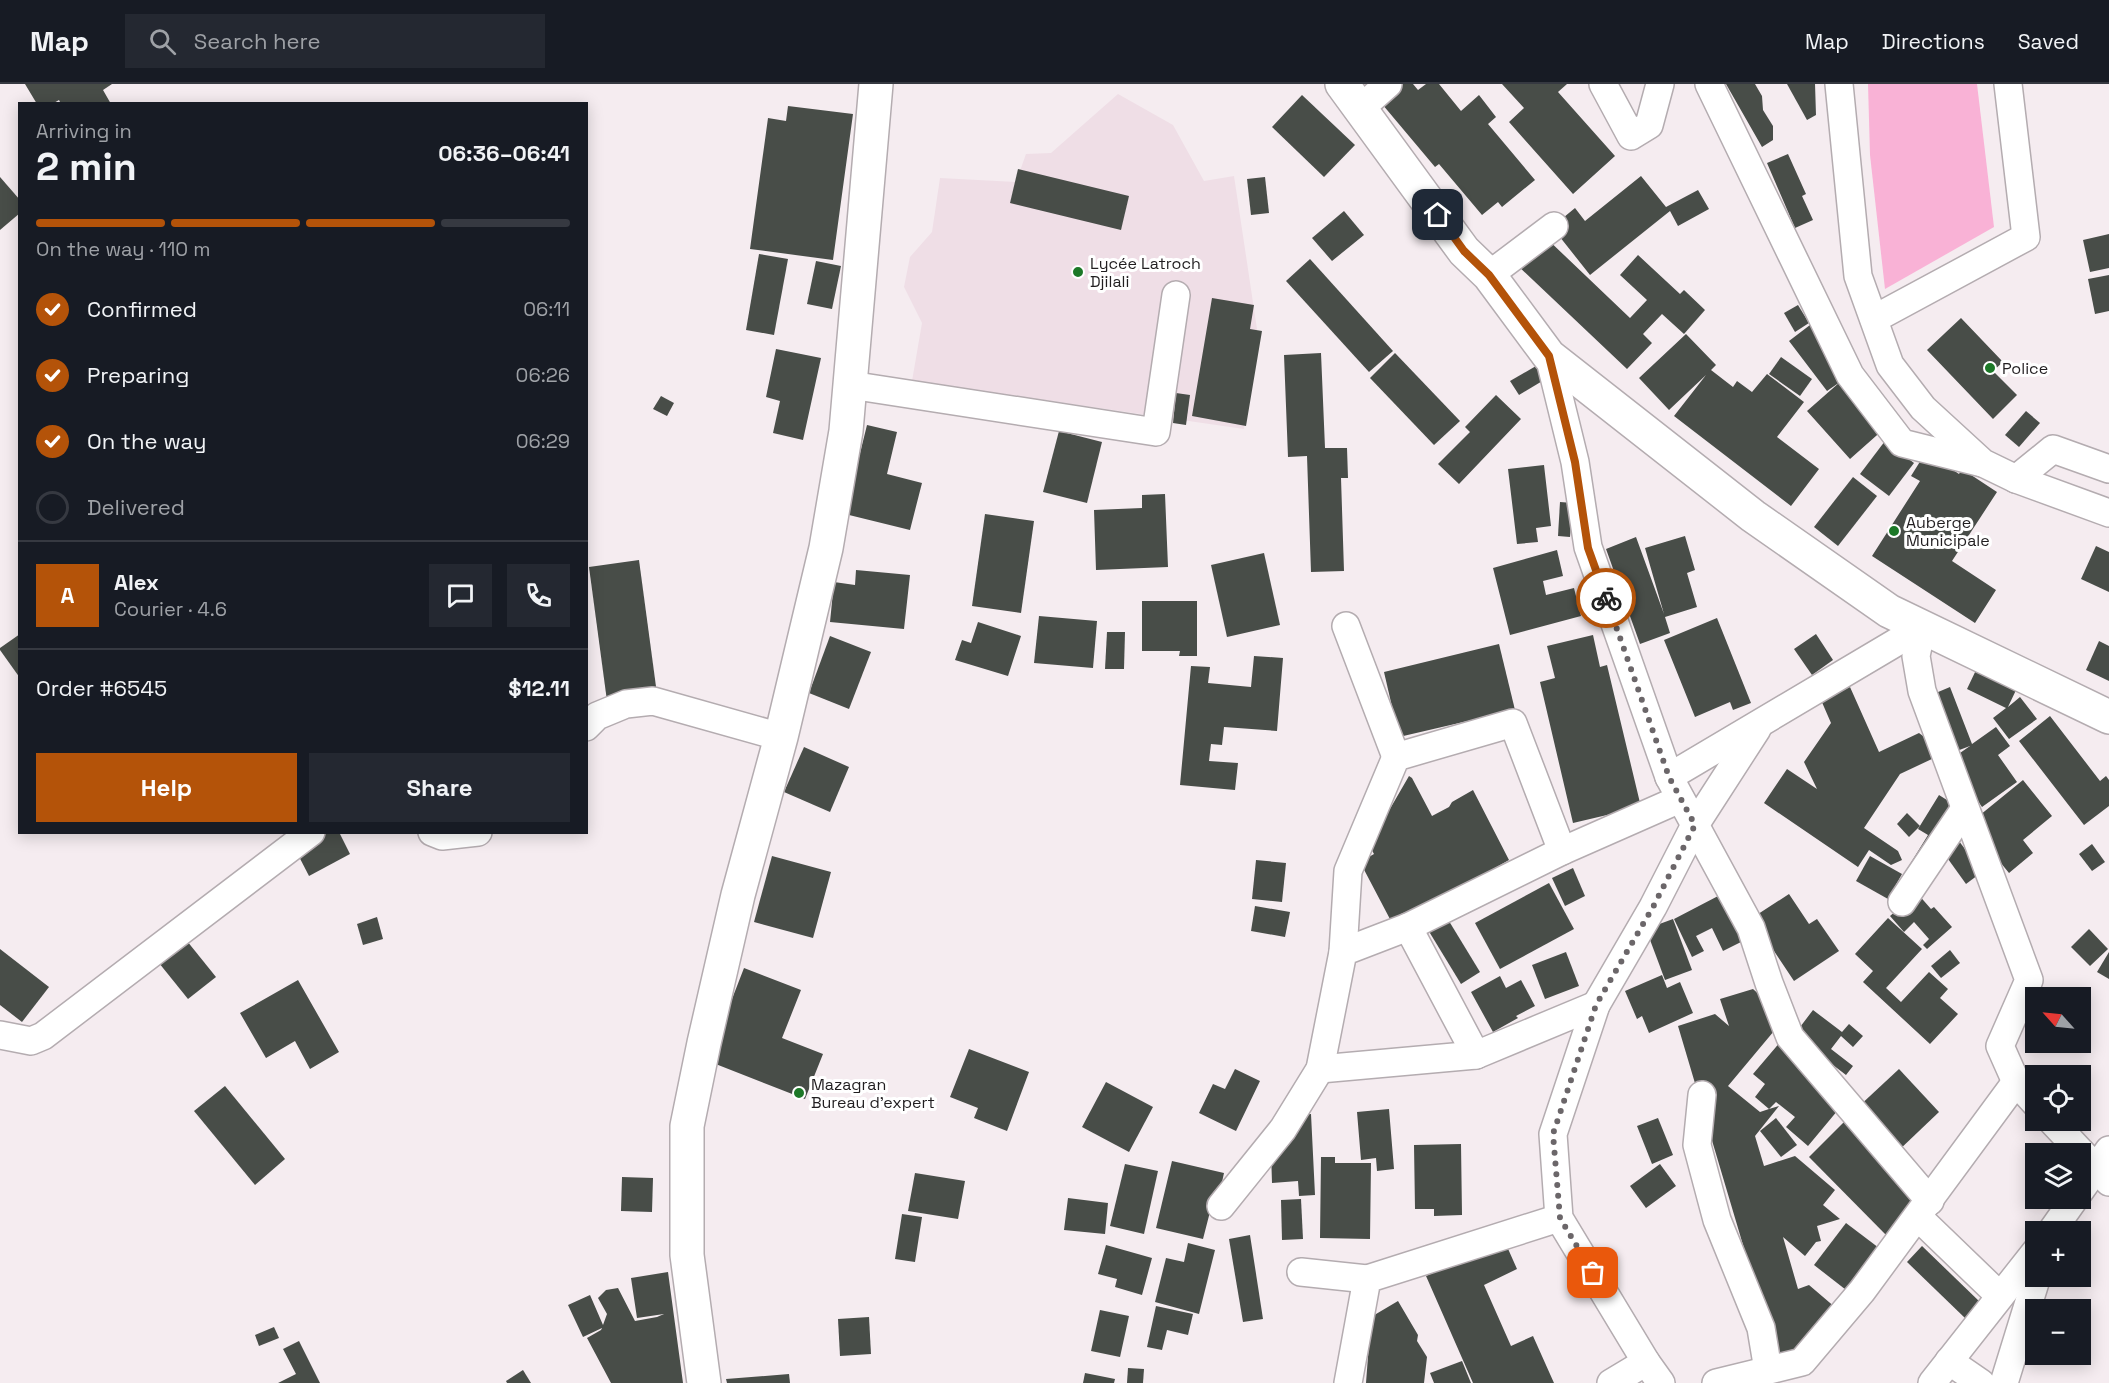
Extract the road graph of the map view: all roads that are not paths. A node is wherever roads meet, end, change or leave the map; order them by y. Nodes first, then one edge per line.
1 (876, 84) edge
2 (1389, 84) edge
3 (1603, 84) edge
4 (1660, 84) edge
5 (1709, 84) edge
6 (1839, 84) edge
7 (2008, 84) edge
8 (1351, 96) edge
9 (1554, 226) dead end
10 (1489, 275) junction
11 (1176, 294) dead end
12 (1874, 319) junction
13 (1549, 356) junction
14 (850, 385) junction
15 (1983, 463) junction
16 (2109, 469) edge
17 (2016, 479) junction
18 (2109, 513) edge
19 (1346, 627) dead end
20 (1922, 627) junction
21 (2109, 717) edge
22 (588, 725) edge
23 (1760, 725) junction
24 (781, 737) junction
25 (1396, 757) junction
26 (1674, 788) junction
27 (1964, 810) junction
28 (1695, 825) junction
29 (308, 834) edge
30 (436, 834) edge
31 (464, 834) edge
32 (1562, 851) junction
33 (1902, 902) dead end
34 (1408, 927) junction
35 (1344, 952) junction
36 (1596, 1005) junction
37 (0, 1035) edge
38 (1476, 1055) junction
39 (1320, 1069) junction
40 (2016, 1082) junction
41 (2025, 1092) edge
42 (1702, 1095) dead end
43 (2061, 1131) edge
44 (2099, 1173) edge
45 (1221, 1206) dead end
46 (1924, 1209) junction
47 (1560, 1218) junction
48 (2025, 1265) edge
49 (1301, 1272) dead end
50 (1367, 1279) junction
51 (2034, 1287) edge
52 (2000, 1296) junction
53 (1949, 1361) junction
54 (1768, 1370) junction
55 (1654, 1372) edge
56 (704, 1383) edge
57 (1348, 1383) edge
58 (1611, 1383) edge
59 (1716, 1383) edge
60 (1932, 1383) edge
61 (1981, 1383) edge
62 (2004, 1383) edge

1 - 14 main road
2 - 8 street
3 - 4 street
5 - 15 street
6 - 12 street
7 - 12 street
8 - 10 main road
9 - 10 street
10 - 13 main road
11 - 14 street
12 - 15 street
13 - 20 main road
13 - 26 street
14 - 24 main road
15 - 17 street
16 - 17 street
17 - 18 street
19 - 25 street
20 - 21 main road
20 - 23 street
20 - 27 street
22 - 24 street
23 - 26 street
23 - 28 street
24 - 56 main road
25 - 32 street
25 - 35 street
26 - 28 street
26 - 32 street
27 - 33 street
27 - 40 street
28 - 36 street
28 - 46 street
29 - 37 street
30 - 31 street
32 - 34 street
34 - 35 street
34 - 38 street
35 - 39 street
36 - 38 street
36 - 47 street
38 - 39 street
39 - 45 street
40 - 41 street
40 - 46 street
42 - 54 street
43 - 44 street
46 - 52 street
46 - 54 street
47 - 50 street
47 - 55 street
48 - 52 street
49 - 50 street
50 - 57 street
51 - 62 street
52 - 53 street
53 - 60 street
53 - 61 street
54 - 59 street
55 - 58 street

